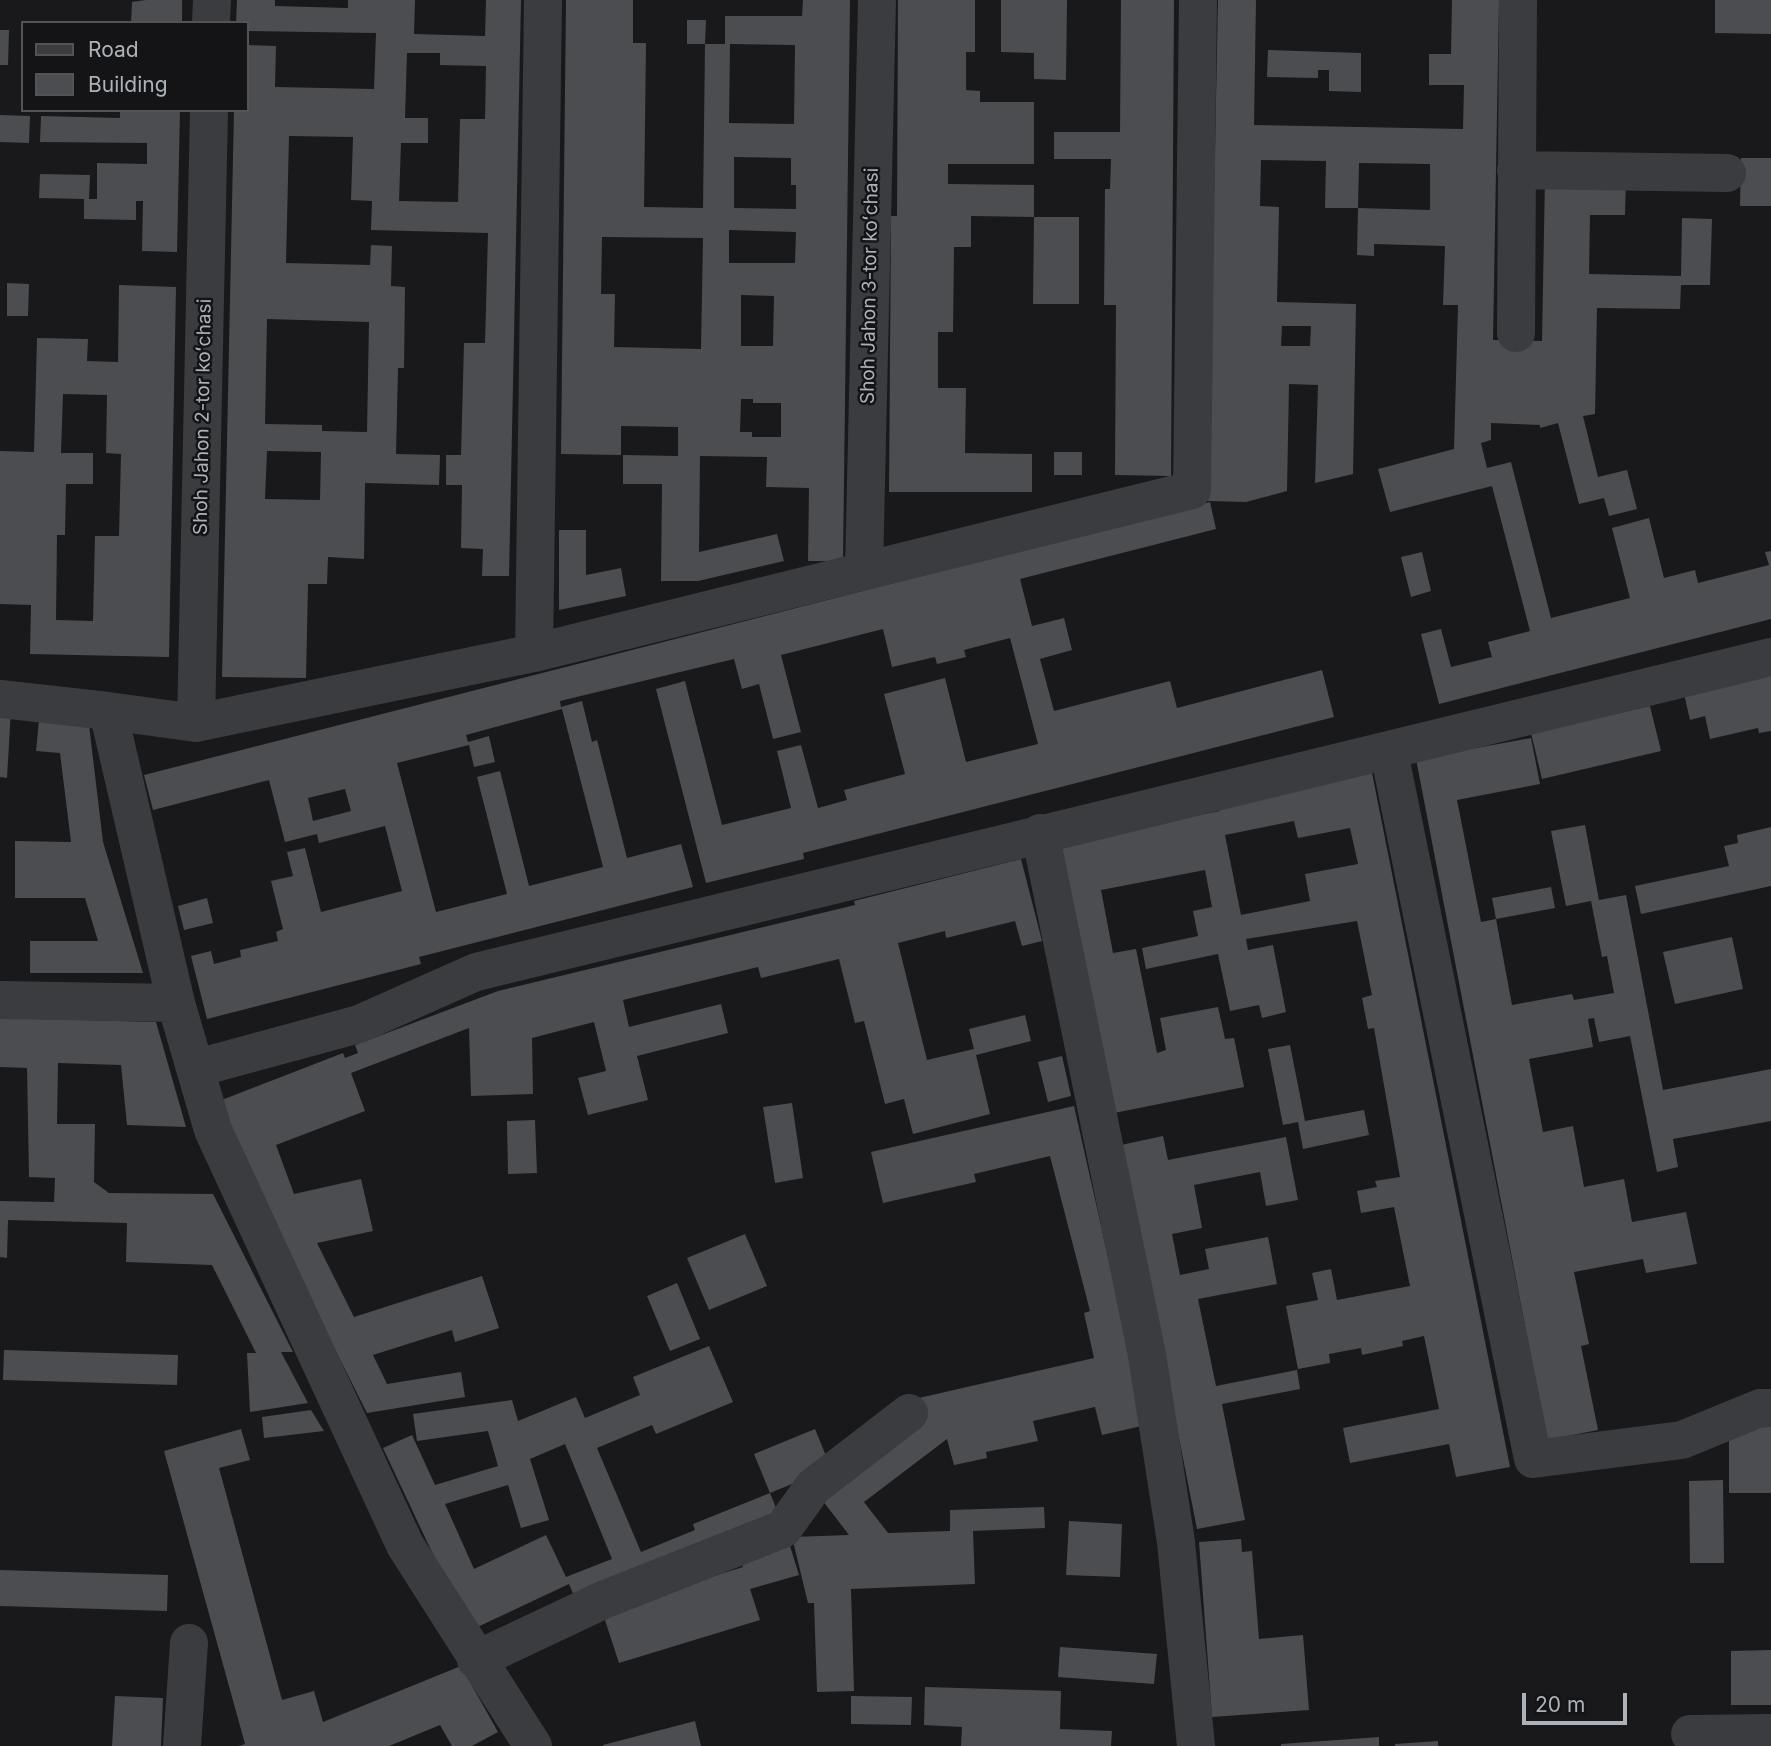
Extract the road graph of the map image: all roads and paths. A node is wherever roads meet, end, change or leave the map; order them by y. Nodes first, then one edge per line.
1 (212, 0) edge
2 (543, 0) edge
3 (877, 0) edge
4 (1198, 0) edge
5 (1518, 0) edge
6 (211, 21) edge
7 (209, 112) edge
8 (1516, 170) junction
9 (1727, 173) dead end
10 (1516, 333) dead end
11 (864, 571) junction
12 (534, 653) junction
13 (1771, 657) edge
14 (0, 699) edge
15 (108, 711) junction
16 (196, 723) junction
17 (1389, 752) junction
18 (1040, 833) junction
19 (0, 1000) edge
20 (176, 1003) junction
21 (197, 1068) junction
22 (1771, 1408) edge
23 (909, 1413) dead end
24 (190, 1643) dead end
25 (476, 1660) junction
26 (1771, 1733) edge
27 (1689, 1734) dead end
28 (182, 1746) edge
29 (533, 1746) edge
30 (1196, 1746) edge

1 - 6 street
2 - 12 street
3 - 11 street, Shoh Jahon 3-tor koʻchasi
4 - 11 street
5 - 8 street
7 - 16 street, Shoh Jahon 2-tor koʻchasi
8 - 9 street
8 - 10 street
11 - 12 street
12 - 16 street
13 - 17 street
14 - 15 street
15 - 16 street
15 - 20 street
17 - 18 street
17 - 22 street
18 - 21 street
18 - 30 street
19 - 20 street
20 - 21 street
21 - 25 street
23 - 25 street
24 - 28 street
25 - 29 street
26 - 27 street

